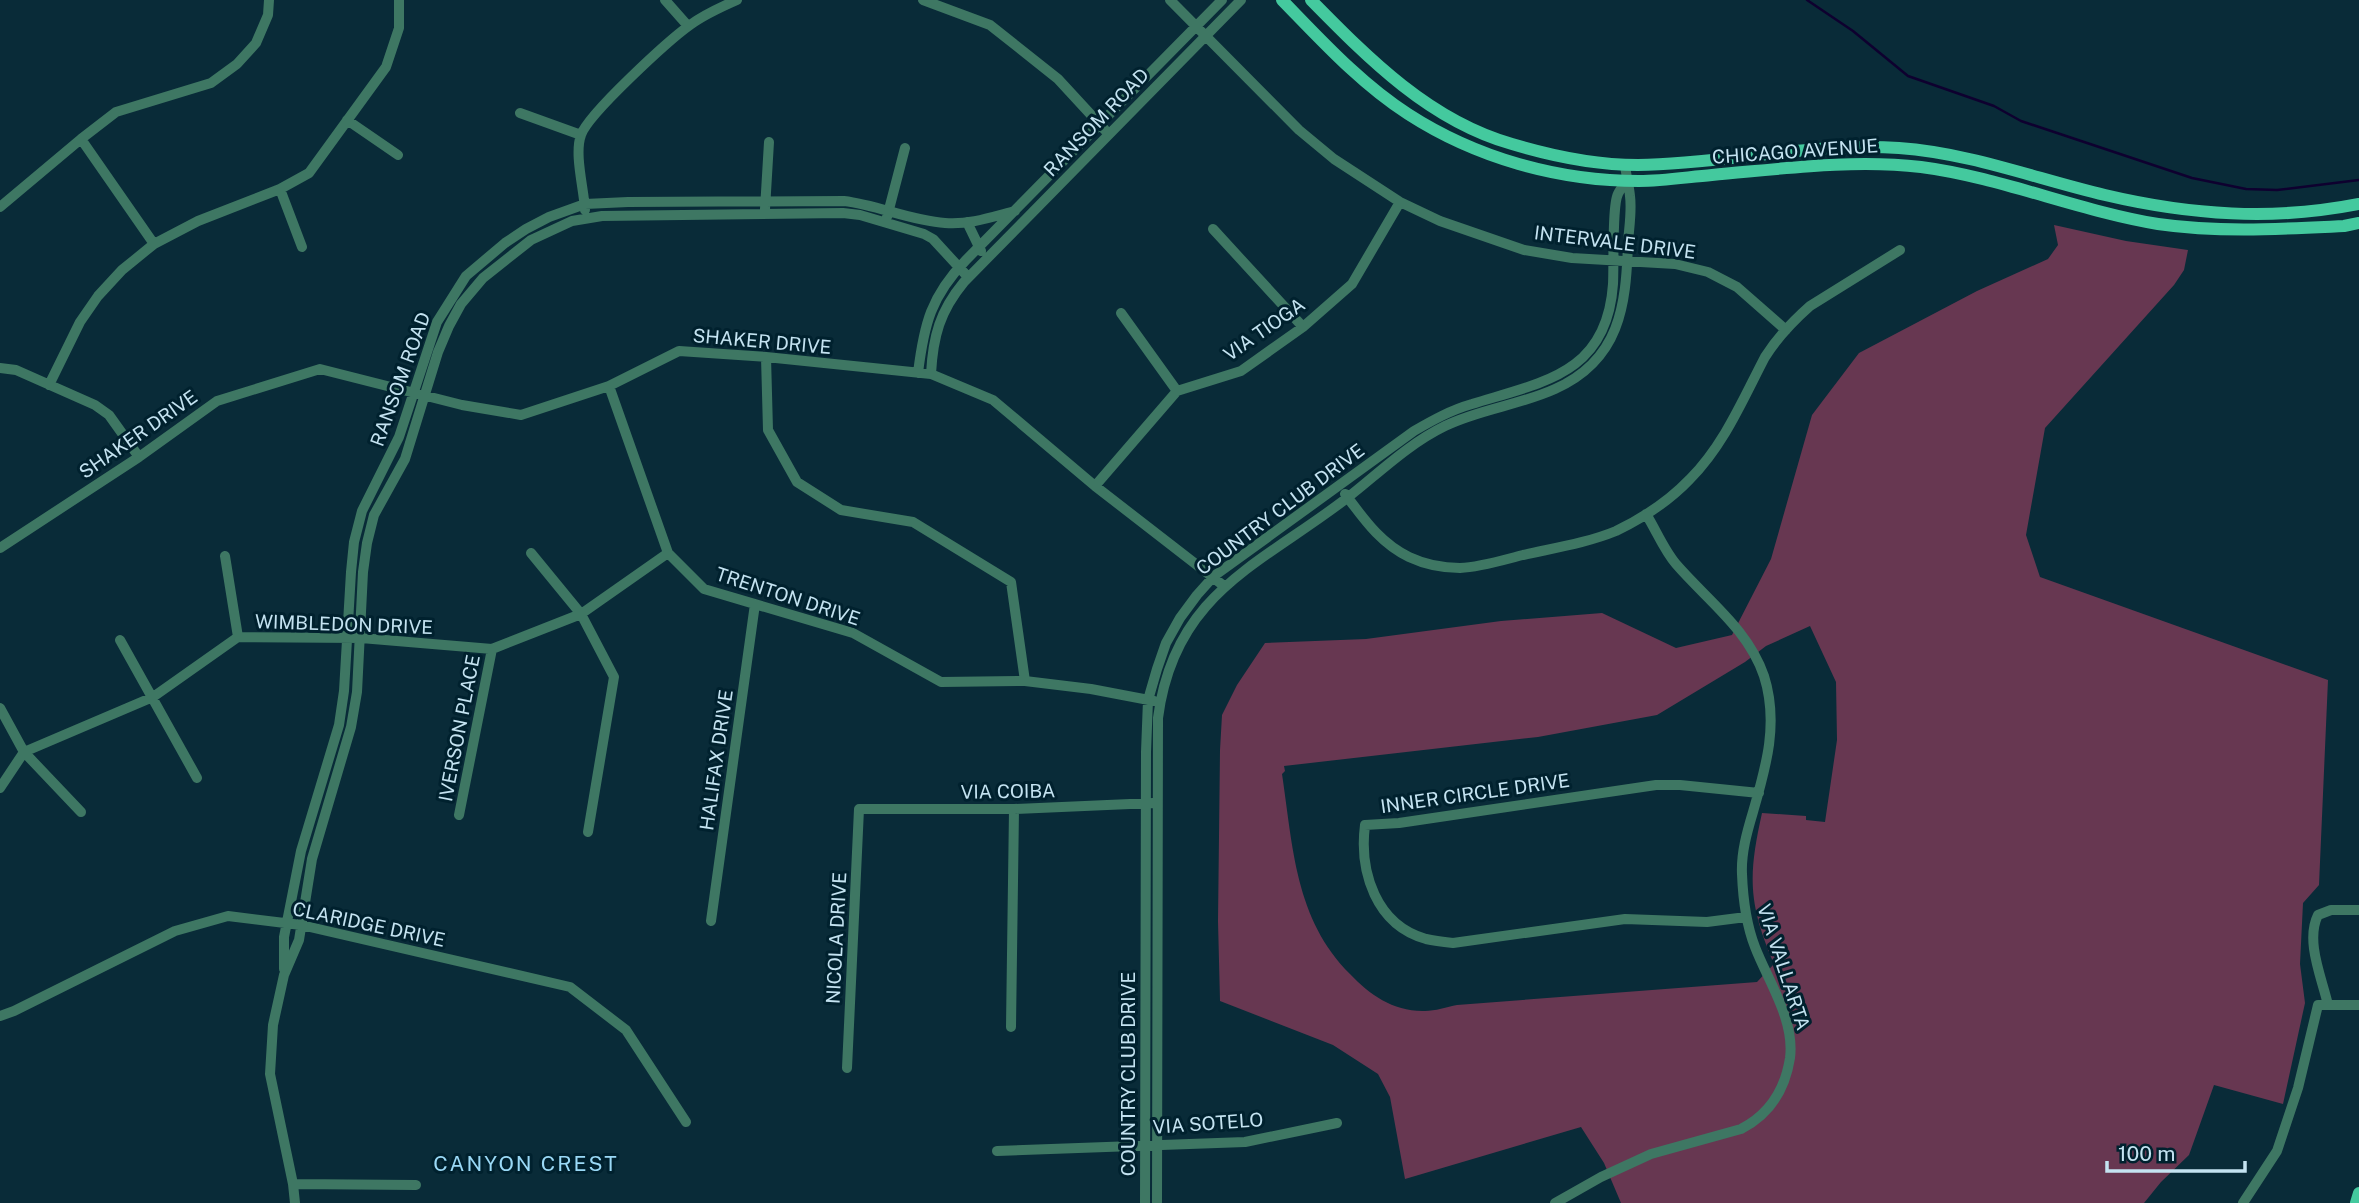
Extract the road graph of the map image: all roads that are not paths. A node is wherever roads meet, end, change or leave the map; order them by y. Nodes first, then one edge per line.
1 (269, 0) edge
2 (399, 0) edge
3 (665, 0) edge
4 (737, 0) edge
5 (923, 0) edge
6 (1170, 0) edge
7 (1222, 0) edge
8 (1241, 0) edge
9 (1282, 0) edge
10 (1311, 0) edge
11 (688, 26) junction
12 (1196, 27) junction
13 (1205, 35) junction
14 (520, 113) dead end
15 (347, 120) junction
16 (1100, 125) junction
17 (580, 135) junction
18 (1109, 135) junction
19 (81, 139) junction
20 (769, 142) dead end
21 (905, 148) dead end
22 (398, 155) dead end
23 (1625, 164) junction
24 (1627, 181) junction
25 (279, 189) junction
26 (765, 202) junction
27 (1400, 202) junction
28 (585, 204) junction
29 (2359, 204) edge
30 (0, 207) edge
31 (1015, 211) junction
32 (765, 214) junction
33 (586, 217) junction
34 (887, 217) junction
35 (967, 222) junction
36 (2359, 223) edge
37 (1213, 229) dead end
38 (154, 244) junction
39 (302, 247) dead end
40 (979, 247) junction
41 (1900, 250) dead end
42 (985, 260) junction
43 (1615, 261) junction
44 (1628, 262) junction
45 (962, 264) junction
46 (972, 273) junction
47 (1121, 313) dead end
48 (1303, 327) junction
49 (1786, 330) junction
50 (766, 357) junction
51 (0, 368) edge
52 (918, 373) junction
53 (931, 374) junction
54 (49, 385) junction
55 (609, 386) junction
56 (1177, 391) junction
57 (420, 394) junction
58 (139, 457) junction
59 (1096, 486) junction
60 (1339, 486) junction
61 (1347, 498) junction
62 (1646, 514) junction
63 (0, 548) edge
64 (531, 552) dead end
65 (668, 553) junction
66 (225, 556) dead end
67 (1214, 576) junction
68 (1224, 586) junction
69 (755, 604) junction
70 (581, 614) junction
71 (238, 637) junction
72 (347, 638) junction
73 (361, 638) junction
74 (120, 640) dead end
75 (492, 649) junction
76 (1025, 681) junction
77 (153, 697) junction
78 (1148, 700) junction
79 (1160, 702) junction
80 (0, 708) edge
81 (24, 752) junction
82 (197, 778) dead end
83 (0, 788) edge
84 (1759, 793) junction
85 (1152, 803) junction
86 (859, 809) joint
87 (1014, 809) junction
88 (81, 813) dead end
89 (459, 815) dead end
90 (588, 832) dead end
91 (2359, 911) edge
92 (1746, 917) junction
93 (711, 920) dead end
94 (288, 923) junction
95 (301, 925) junction
96 (284, 975) junction
97 (2323, 1005) junction
98 (2359, 1005) edge
99 (0, 1016) edge
100 (1011, 1027) dead end
101 (847, 1068) dead end
102 (685, 1122) dead end
103 (1336, 1123) dead end
104 (1152, 1145) junction
105 (998, 1151) dead end
106 (293, 1184) junction
107 (416, 1185) dead end
108 (2359, 1193) edge
109 (295, 1203) edge
110 (1145, 1203) edge
111 (1157, 1203) edge
112 (1555, 1203) edge
113 (2243, 1203) edge
114 (2356, 1203) edge

1 - 19 street
2 - 15 street
3 - 11 street
4 - 11 street
5 - 16 street
6 - 12 street, INTERVALE DRIVE
7 - 12 street, RANSOM ROAD
8 - 13 street, RANSOM ROAD
9 - 24 main road, CHICAGO AVENUE
10 - 23 main road, CHICAGO AVENUE
11 - 17 street
12 - 13 street, INTERVALE DRIVE
12 - 16 street, RANSOM ROAD
13 - 18 street, RANSOM ROAD
13 - 27 street, INTERVALE DRIVE
14 - 17 street
15 - 22 street
15 - 25 street
16 - 18 street
16 - 31 street, RANSOM ROAD
17 - 28 street
18 - 42 street, RANSOM ROAD
19 - 30 street
19 - 38 street
20 - 26 street
21 - 34 street
23 - 24 street, COUNTRY CLUB DRIVE
23 - 29 main road, CHICAGO AVENUE
24 - 36 main road, CHICAGO AVENUE
24 - 43 street, COUNTRY CLUB DRIVE
24 - 44 street, COUNTRY CLUB DRIVE
25 - 38 street
25 - 39 street
26 - 28 street, RANSOM ROAD
26 - 32 street
26 - 34 street, RANSOM ROAD
27 - 43 street, INTERVALE DRIVE
27 - 48 street, VIA TIOGA
28 - 33 street
28 - 57 street, RANSOM ROAD
31 - 35 street, RANSOM ROAD
31 - 40 street, RANSOM ROAD
32 - 33 street, RANSOM ROAD
32 - 34 street, RANSOM ROAD
33 - 57 street, RANSOM ROAD
34 - 35 street, RANSOM ROAD
34 - 45 street, RANSOM ROAD
35 - 40 street
37 - 48 street
38 - 54 street
40 - 42 street
40 - 45 street, RANSOM ROAD
41 - 49 street
42 - 46 street, RANSOM ROAD
43 - 44 street, INTERVALE DRIVE
43 - 60 street, COUNTRY CLUB DRIVE
44 - 49 street, INTERVALE DRIVE
44 - 61 street, COUNTRY CLUB DRIVE
45 - 46 street, RANSOM ROAD
45 - 52 street
46 - 53 street
47 - 56 street
48 - 56 street, VIA TIOGA
49 - 62 street
50 - 52 street, SHAKER DRIVE
50 - 55 street, SHAKER DRIVE
50 - 76 street
51 - 54 street
52 - 53 street, SHAKER DRIVE
53 - 59 street, SHAKER DRIVE
54 - 58 street
55 - 57 street, SHAKER DRIVE
55 - 65 street, TRENTON DRIVE
56 - 59 street
57 - 58 street, SHAKER DRIVE
57 - 72 street, RANSOM ROAD
57 - 73 street, RANSOM ROAD
58 - 63 street, SHAKER DRIVE
59 - 67 street, SHAKER DRIVE
60 - 61 street
60 - 67 street, COUNTRY CLUB DRIVE
61 - 62 street
61 - 68 street, COUNTRY CLUB DRIVE
62 - 84 street, VIA VALLARTA
64 - 70 street
65 - 69 street, TRENTON DRIVE
65 - 70 street, WIMBLEDON DRIVE
66 - 71 street
67 - 68 street, SHAKER DRIVE
67 - 78 street, COUNTRY CLUB DRIVE
68 - 79 street, COUNTRY CLUB DRIVE
69 - 76 street, TRENTON DRIVE
69 - 93 street, HALIFAX DRIVE
70 - 75 street, WIMBLEDON DRIVE
70 - 90 street
71 - 72 street, WIMBLEDON DRIVE
71 - 77 street, WIMBLEDON DRIVE
72 - 73 street, WIMBLEDON DRIVE
72 - 94 street, RANSOM ROAD
73 - 75 street, WIMBLEDON DRIVE
73 - 95 street, RANSOM ROAD
74 - 77 street
75 - 89 street, IVERSON PLACE
76 - 78 street, TRENTON DRIVE
77 - 81 street, WIMBLEDON DRIVE
77 - 82 street
78 - 79 street, TRENTON DRIVE
78 - 85 street, COUNTRY CLUB DRIVE
79 - 85 street, COUNTRY CLUB DRIVE
80 - 81 street
81 - 83 street
81 - 88 street
84 - 92 street, VIA VALLARTA
84 - 92 street, INNER CIRCLE DRIVE
85 - 87 street, VIA COIBA
85 - 104 street, COUNTRY CLUB DRIVE
86 - 87 street, VIA COIBA
86 - 101 street, NICOLA DRIVE
87 - 100 street
91 - 97 street
92 - 112 street, VIA VALLARTA
94 - 95 street, CLARIDGE DRIVE
94 - 96 street, RANSOM ROAD
94 - 99 street, CLARIDGE DRIVE
95 - 96 street, RANSOM ROAD
95 - 102 street, CLARIDGE DRIVE
96 - 106 street, RANSOM ROAD
97 - 98 street
97 - 113 street
103 - 104 street, VIA SOTELO
104 - 105 street, VIA SOTELO
104 - 110 street, COUNTRY CLUB DRIVE
104 - 111 street, COUNTRY CLUB DRIVE
106 - 107 street
106 - 109 street, RANSOM ROAD
108 - 114 main road

